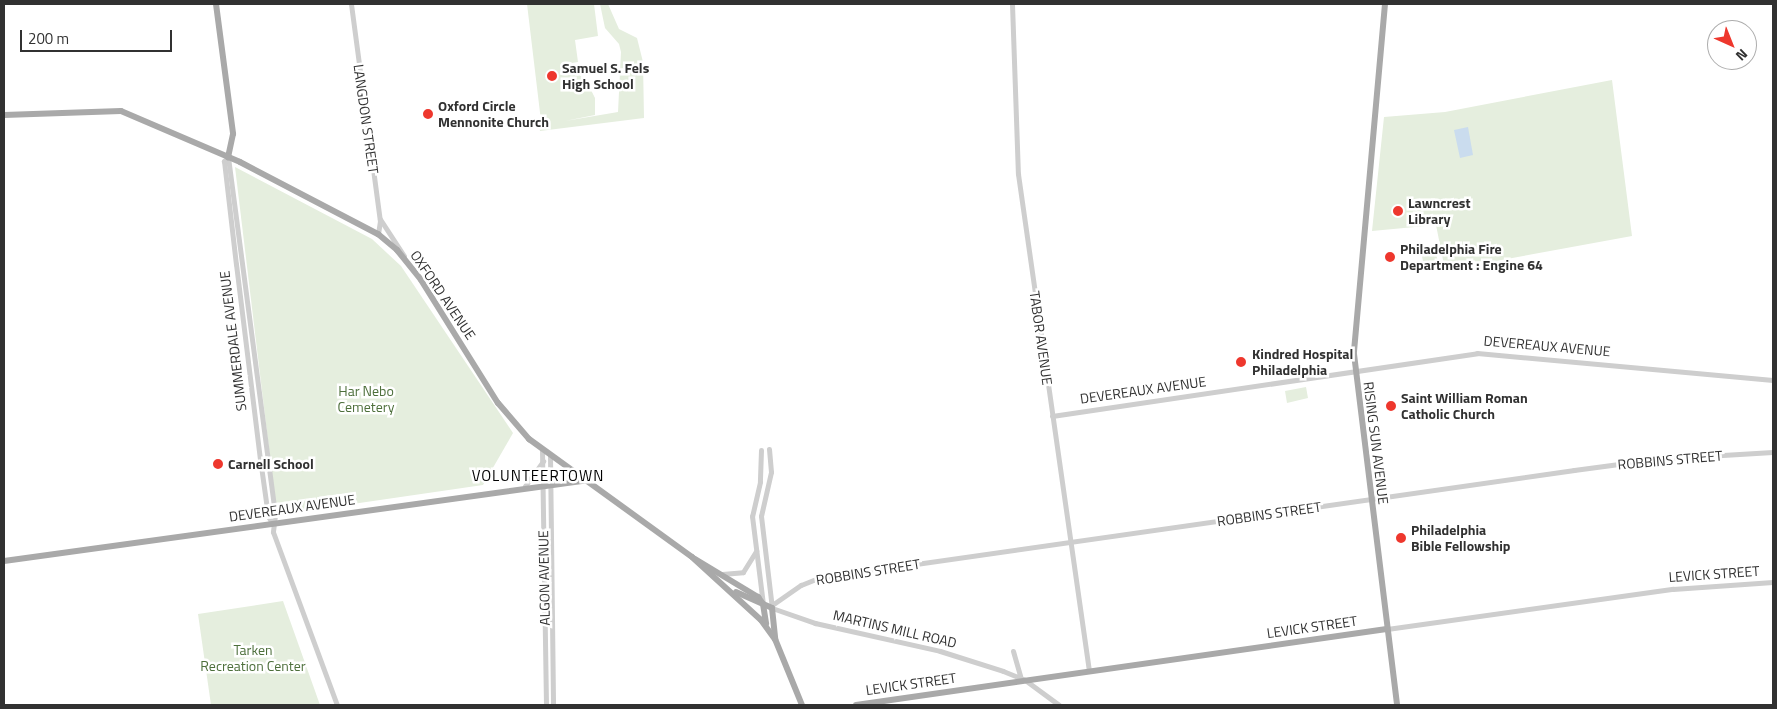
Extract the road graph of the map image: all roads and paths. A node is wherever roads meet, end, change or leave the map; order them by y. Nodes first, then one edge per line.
1 (216, 4) edge
2 (351, 4) edge
3 (1012, 4) edge
4 (1386, 4) edge
5 (4, 114) edge
6 (228, 156) junction
7 (379, 216) junction
8 (378, 234) junction
9 (407, 261) junction
10 (1354, 372) junction
11 (1773, 380) edge
12 (1052, 416) junction
13 (769, 449) dead end
14 (542, 450) junction
15 (761, 450) dead end
16 (1773, 452) edge
17 (550, 455) junction
18 (543, 461) junction
19 (583, 480) junction
20 (542, 484) junction
21 (550, 485) junction
22 (525, 486) junction
23 (1370, 499) junction
24 (272, 523) junction
25 (1070, 542) junction
26 (756, 550) junction
27 (692, 557) junction
28 (4, 561) edge
29 (718, 573) junction
30 (1773, 582) edge
31 (723, 584) junction
32 (763, 604) junction
33 (772, 606) junction
34 (766, 626) junction
35 (1387, 629) junction
36 (775, 639) junction
37 (1013, 651) dead end
38 (1089, 671) junction
39 (1025, 680) junction
40 (337, 705) edge
41 (546, 705) edge
42 (554, 705) edge
43 (802, 705) edge
44 (856, 705) edge
45 (1059, 705) edge
46 (1397, 705) edge

1 - 6 main road, SUMMERDALE AVENUE
2 - 7 street, LANGDON STREET
3 - 12 street, TABOR AVENUE
4 - 10 main road, RISING SUN AVENUE
5 - 6 main road, OXFORD AVENUE
6 - 8 main road, OXFORD AVENUE
6 - 24 street, SUMMERDALE AVENUE
7 - 8 street, LANGDON STREET
7 - 9 street
8 - 9 main road, OXFORD AVENUE
9 - 14 main road, OXFORD AVENUE
10 - 11 street, DEVEREAUX AVENUE
10 - 12 street, DEVEREAUX AVENUE
10 - 23 main road, RISING SUN AVENUE
12 - 25 street, TABOR AVENUE
13 - 33 street
14 - 17 main road, OXFORD AVENUE
14 - 18 street, ALGON AVENUE
15 - 26 street
16 - 23 street, ROBBINS STREET
17 - 19 main road, OXFORD AVENUE
17 - 21 street, ALGON AVENUE
18 - 20 street, ALGON AVENUE
18 - 22 street
19 - 21 main road, DEVEREAUX AVENUE
19 - 27 main road, OXFORD AVENUE
20 - 21 main road, DEVEREAUX AVENUE
20 - 22 main road, DEVEREAUX AVENUE
20 - 41 street, ALGON AVENUE
21 - 42 street, ALGON AVENUE
22 - 24 main road, DEVEREAUX AVENUE
23 - 25 street, ROBBINS STREET
23 - 35 main road, RISING SUN AVENUE
24 - 28 main road, DEVEREAUX AVENUE
24 - 40 street, SUMMERDALE AVENUE
25 - 33 street, ROBBINS STREET
25 - 38 street, TABOR AVENUE
26 - 29 street
26 - 32 street
27 - 29 main road, OXFORD AVENUE
27 - 31 main road, OXFORD AVENUE
29 - 32 main road, OXFORD AVENUE
30 - 35 street, LEVICK STREET
31 - 32 main road, MARTINS MILL ROAD
31 - 34 main road, OXFORD AVENUE
32 - 33 main road, MARTINS MILL ROAD
32 - 34 main road, OXFORD AVENUE
33 - 36 main road, OXFORD AVENUE
33 - 39 street, MARTINS MILL ROAD
34 - 36 main road, OXFORD AVENUE
35 - 38 main road, LEVICK STREET
35 - 46 main road, RISING SUN AVENUE
36 - 43 main road, OXFORD AVENUE
37 - 39 street
38 - 39 main road, LEVICK STREET
39 - 44 main road, LEVICK STREET
39 - 45 street, MARTINS MILL ROAD

